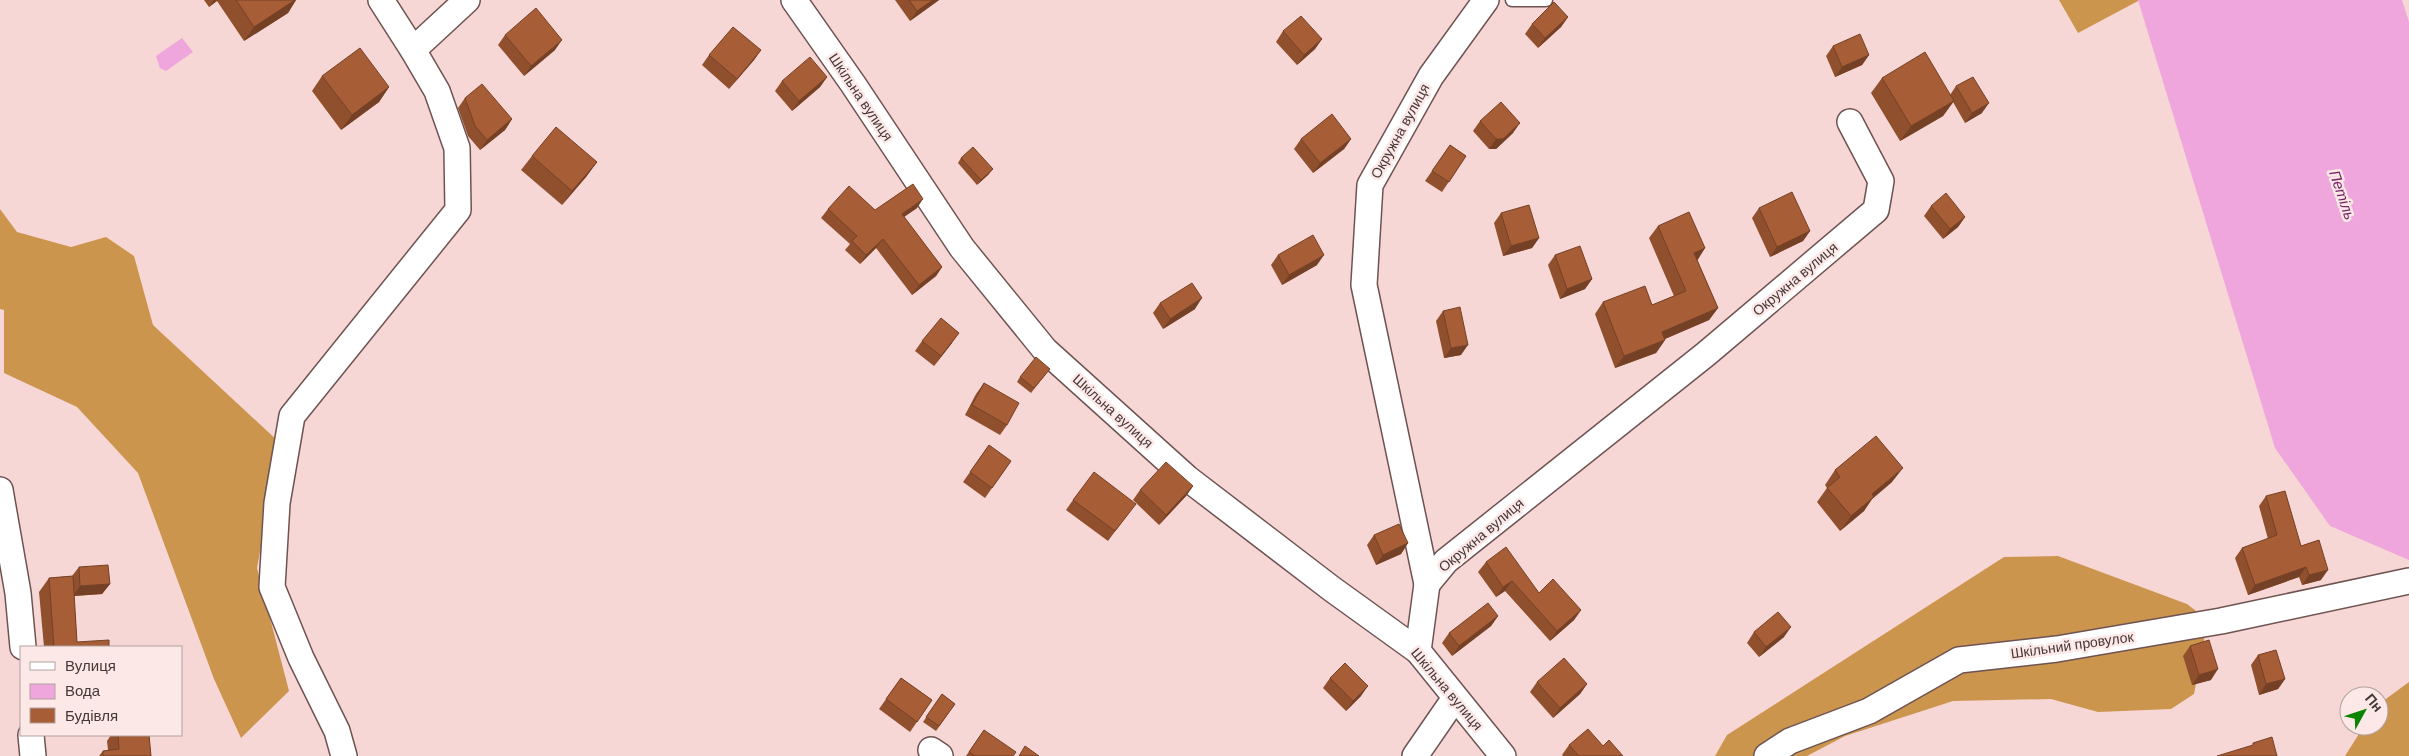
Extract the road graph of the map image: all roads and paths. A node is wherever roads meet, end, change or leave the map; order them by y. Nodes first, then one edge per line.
1 (382, 0) edge
2 (467, 0) edge
3 (794, 0) edge
4 (1486, 0) edge
5 (1512, 0) edge
6 (1546, 0) edge
7 (413, 50) junction
8 (1850, 122) dead end
9 (0, 490) edge
10 (2402, 583) edge
11 (1427, 584) junction
12 (23, 646) edge
13 (1418, 651) junction
14 (1455, 698) junction
15 (31, 736) edge
16 (33, 756) edge
17 (344, 756) edge
18 (1415, 756) edge
19 (1503, 756) edge
20 (1767, 756) edge

1 - 7 street
2 - 7 street
3 - 13 street, Шкільна вулиця
4 - 11 street, Окружна вулиця
5 - 6 lane
7 - 17 street
8 - 11 street, Окружна вулиця
9 - 12 street
10 - 20 street, Шкільний провулок
11 - 13 street
13 - 14 street, Шкільна вулиця
14 - 18 street
14 - 19 street, Шкільна вулиця
15 - 16 street

